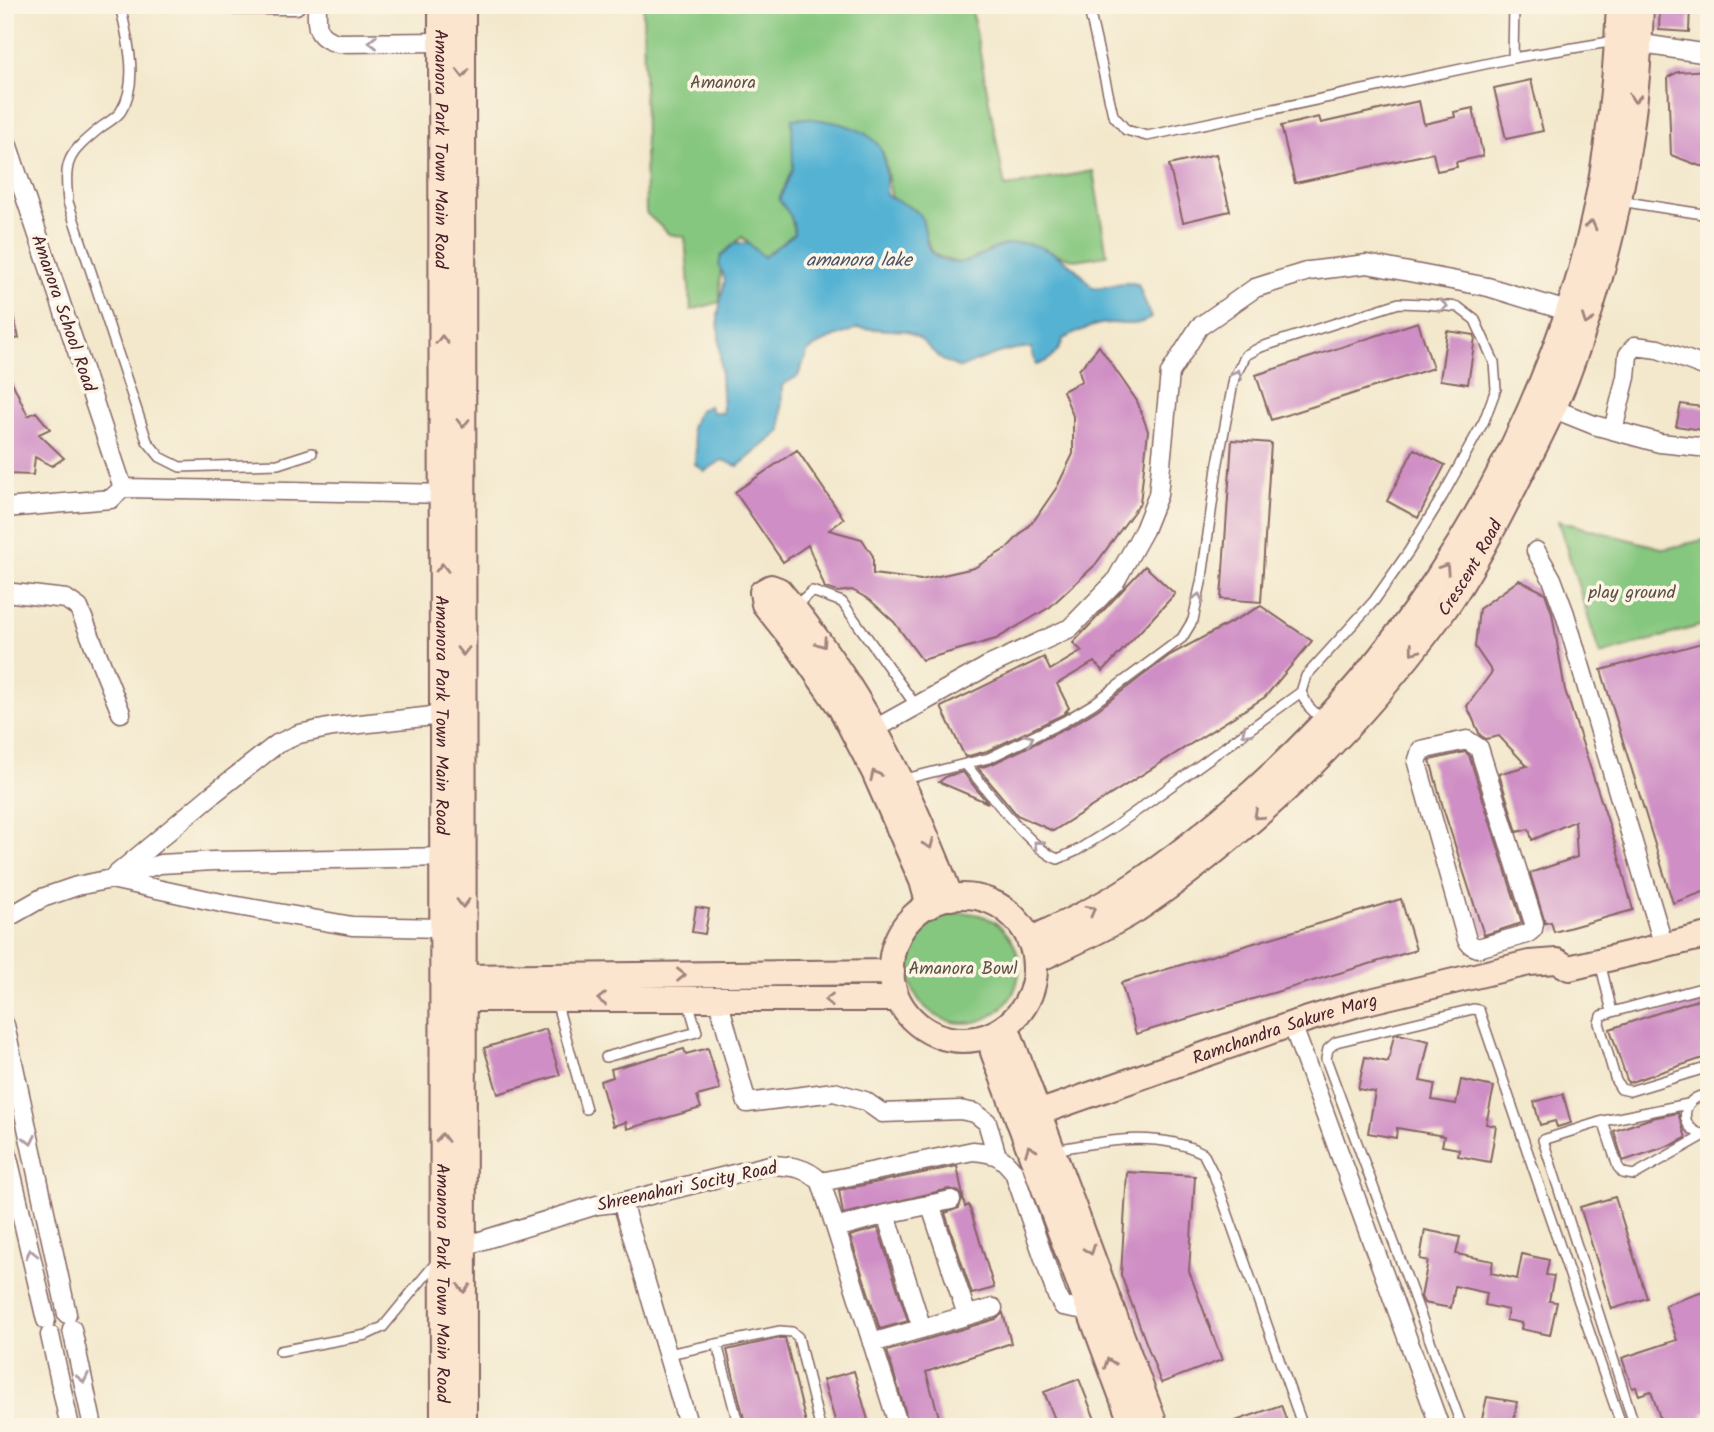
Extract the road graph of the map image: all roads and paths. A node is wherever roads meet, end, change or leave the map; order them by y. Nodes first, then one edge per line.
1 (120, 5) edge
2 (235, 5) edge
3 (296, 5) edge
4 (317, 5) edge
5 (441, 5) edge
6 (463, 5) edge
7 (1088, 5) edge
8 (1514, 5) edge
9 (1619, 5) edge
10 (1641, 5) edge
11 (442, 42) junction
12 (1629, 42) junction
13 (1709, 54) edge
14 (1513, 58) junction
15 (5, 137) edge
16 (1618, 201) junction
17 (1709, 215) edge
18 (1567, 311) junction
19 (1709, 368) edge
20 (1542, 405) junction
21 (1613, 430) junction
22 (1709, 449) edge
23 (312, 453) dead end
24 (123, 488) junction
25 (452, 494) junction
26 (5, 508) edge
27 (1536, 551) dead end
28 (5, 592) edge
29 (793, 607) junction
30 (1301, 692) junction
31 (916, 706) junction
32 (121, 713) dead end
33 (442, 715) junction
34 (1324, 722) junction
35 (875, 729) junction
36 (966, 765) junction
37 (901, 780) junction
38 (452, 857) junction
39 (111, 878) junction
40 (940, 902) junction
41 (5, 919) edge
42 (1709, 920) edge
43 (442, 928) junction
44 (1660, 933) junction
45 (1709, 935) edge
46 (1499, 942) junction
47 (1032, 950) junction
48 (1557, 961) junction
49 (1600, 961) junction
50 (1506, 968) junction
51 (892, 972) junction
52 (1709, 986) edge
53 (463, 988) junction
54 (555, 999) junction
55 (687, 999) junction
56 (718, 999) junction
57 (897, 999) junction
58 (1612, 1013) junction
59 (1292, 1024) junction
60 (5, 1025) edge
61 (998, 1030) junction
62 (606, 1057) dead end
63 (1709, 1068) edge
64 (1709, 1094) edge
65 (1688, 1104) junction
66 (586, 1109) dead end
67 (1028, 1117) junction
68 (1603, 1121) junction
69 (1706, 1135) edge
70 (5, 1145) edge
71 (1053, 1151) junction
72 (997, 1156) junction
73 (821, 1182) junction
74 (951, 1200) dead end
75 (622, 1202) junction
76 (930, 1205) junction
77 (1053, 1212) junction
78 (886, 1214) junction
79 (836, 1228) junction
80 (464, 1245) junction
81 (442, 1255) junction
82 (1098, 1302) junction
83 (993, 1308) dead end
84 (967, 1315) junction
85 (71, 1325) junction
86 (922, 1329) junction
87 (49, 1331) junction
88 (872, 1343) junction
89 (717, 1344) junction
90 (280, 1351) dead end
91 (668, 1354) junction
92 (91, 1419) edge
93 (69, 1422) edge
94 (443, 1427) edge
95 (464, 1427) edge
96 (689, 1427) edge
97 (740, 1427) edge
98 (820, 1427) edge
99 (900, 1427) edge
100 (1133, 1427) edge
101 (1156, 1427) edge
102 (1303, 1427) edge
103 (1440, 1427) edge
104 (1462, 1427) edge
105 (1622, 1427) edge
106 (1635, 1427) edge

1 - 23 lane
2 - 3 street
11 -> 4 street
5 - 11 main road, Amanora Park Town Main Road
6 -> 25 main road, Amanora Park Town Main Road
7 - 14 lane
8 - 14 lane
9 - 12 main road, Crescent Road
10 - 12 main road, Crescent Road
25 -> 11 main road, Amanora Park Town Main Road
12 - 13 street
12 - 14 lane
12 -> 16 main road, Crescent Road
18 -> 12 main road, Crescent Road
15 - 24 street, Amanora School Road
16 - 17 lane
16 -> 20 main road, Crescent Road
18 - 20 main road, Crescent Road
18 - 31 street
19 - 21 street
20 - 21 street
34 -> 20 main road, Crescent Road
20 -> 47 main road, Crescent Road
21 - 22 street
24 - 25 street
24 - 26 street
33 -> 25 main road, Amanora Park Town Main Road
25 -> 38 main road, Amanora Park Town Main Road
27 - 44 street
28 - 32 street
29 - 31 lane
29 -> 35 main road
40 -> 29 main road
30 - 34 lane
30 -> 36 lane
36 -> 30 lane
31 - 35 street
33 - 38 main road, Amanora Park Town Main Road
33 - 39 street
47 -> 34 main road, Crescent Road
35 - 37 main road
36 - 37 lane
37 -> 40 main road
38 - 39 street
38 - 43 main road, Amanora Park Town Main Road
38 -> 53 main road, Amanora Park Town Main Road
39 - 41 street
39 - 43 street
40 - 47 main road
40 - 51 main road
42 - 44 main road, Ramchandra Sakure Marg
81 -> 43 main road, Amanora Park Town Main Road
44 - 48 main road, Ramchandra Sakure Marg
45 - 49 main road, Ramchandra Sakure Marg
46 - 46 street
46 - 50 street
47 - 61 main road
48 - 49 main road, Ramchandra Sakure Marg
48 - 50 main road, Ramchandra Sakure Marg
49 - 58 lane
50 - 59 main road, Ramchandra Sakure Marg
53 -> 51 main road
51 - 57 main road
52 - 58 lane
53 - 54 main road
53 - 80 main road, Amanora Park Town Main Road
55 -> 54 main road
54 - 66 lane
55 - 56 main road
55 - 62 lane
57 -> 56 main road
56 - 72 street
57 - 61 main road
58 - 63 lane
59 - 67 main road, Ramchandra Sakure Marg
59 - 103 street
60 -> 85 street
61 - 67 main road
64 - 65 lane
65 - 68 lane
65 - 69 lane
67 - 71 main road
77 -> 67 main road
68 - 69 lane
68 - 106 lane
87 -> 70 street
71 - 77 main road
71 - 102 lane
72 - 73 street
72 - 77 street
73 - 75 street, Shreenahari Socity Road
73 - 79 street
74 - 76 street
75 - 80 street, Shreenahari Socity Road
75 - 91 street
76 - 78 street
76 - 84 street
77 - 82 main road
78 - 79 street
78 - 86 street
79 - 88 street
80 - 81 street, Shreenahari Socity Road
80 -> 95 main road, Amanora Park Town Main Road
81 - 90 lane
81 - 94 main road, Amanora Park Town Main Road
100 -> 82 main road
82 - 101 main road
83 - 84 street
84 - 86 street
85 - 87 street
85 -> 92 street
86 - 88 street
87 - 93 street
88 - 99 street
89 - 91 lane
89 - 97 lane
89 - 98 lane
91 - 96 street
92 - 93 street
104 - 105 lane

